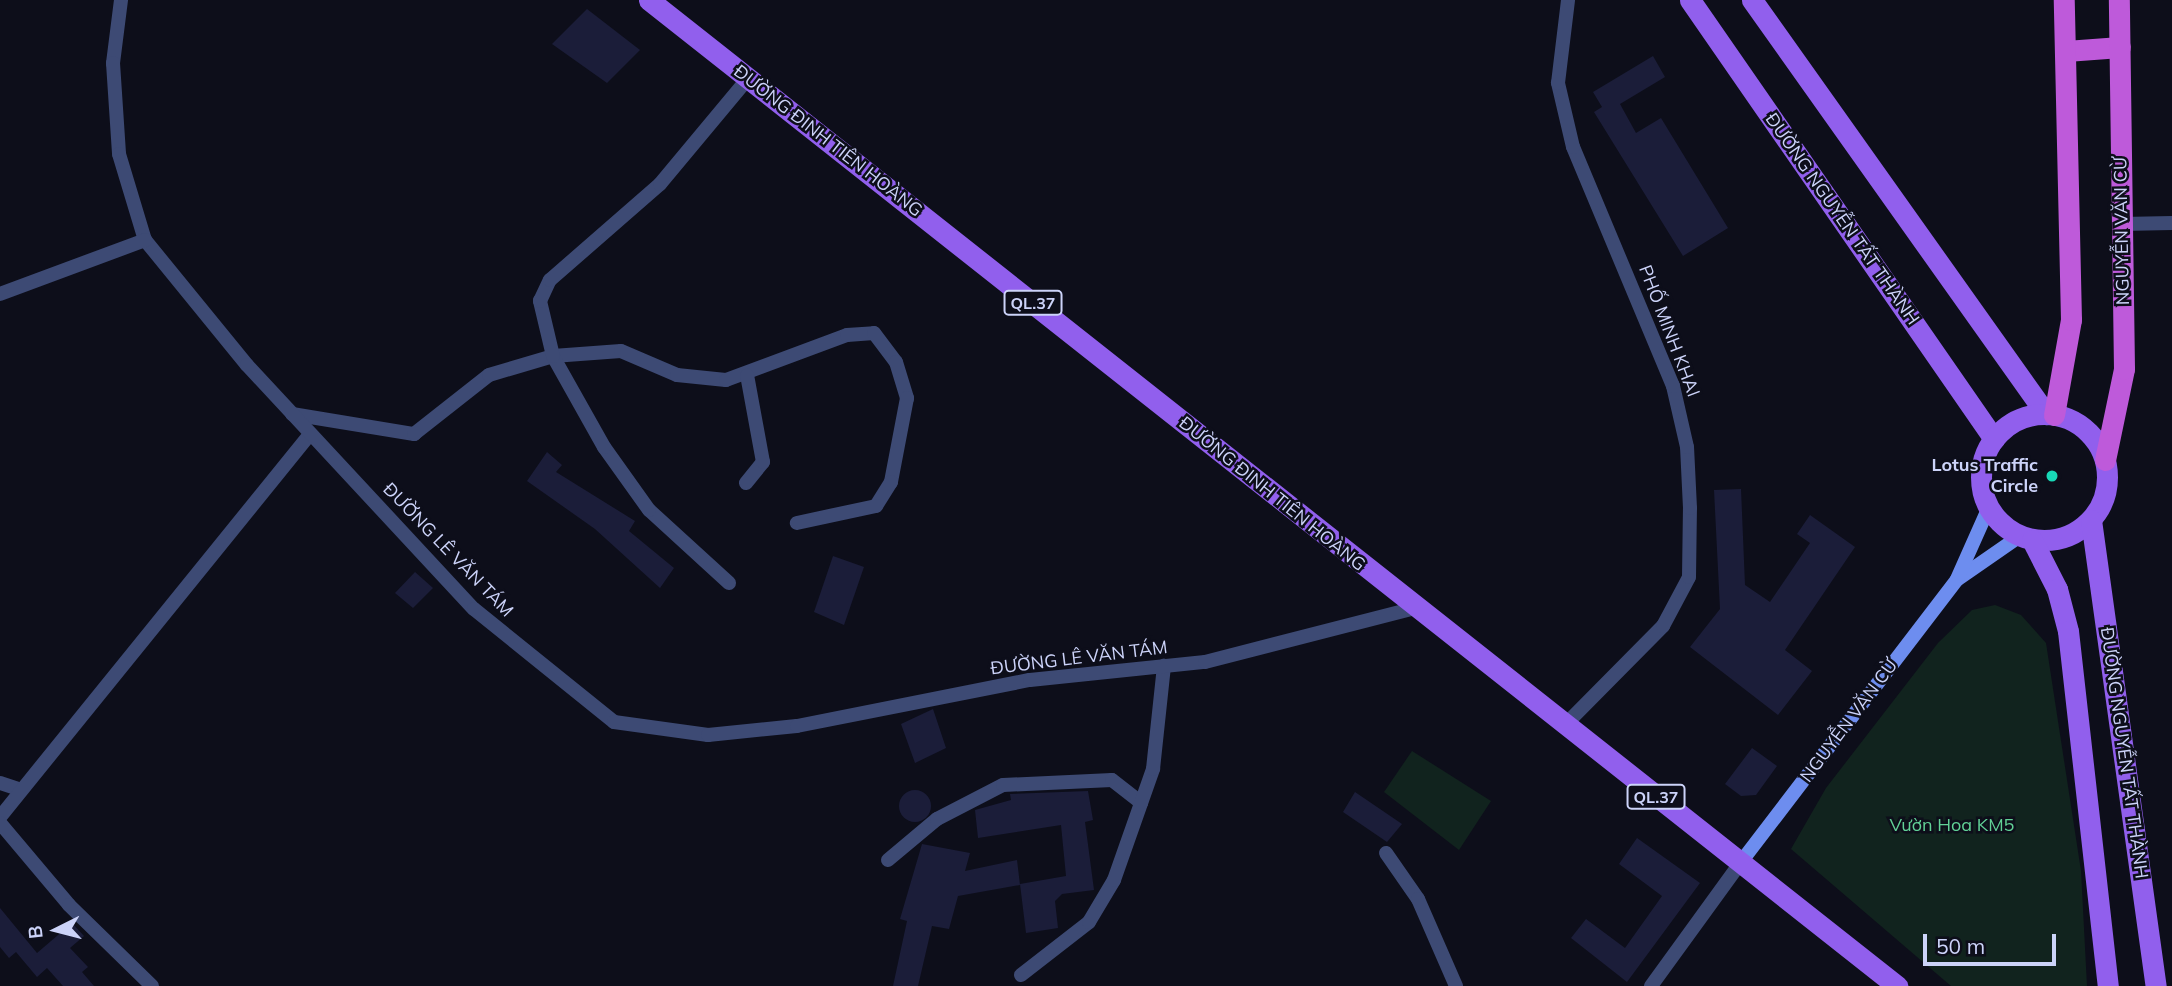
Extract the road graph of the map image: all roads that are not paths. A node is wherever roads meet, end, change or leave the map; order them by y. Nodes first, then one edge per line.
1 (121, 0) edge
2 (649, 0) edge
3 (1569, 0) edge
4 (1690, 0) edge
5 (1752, 0) edge
6 (2064, 0) edge
7 (2119, 0) edge
8 (2120, 47) junction
9 (2066, 51) junction
10 (749, 77) junction
11 (2172, 223) edge
12 (2122, 224) junction
13 (145, 240) junction
14 (0, 295) edge
15 (553, 356) junction
16 (747, 375) junction
17 (292, 414) junction
18 (2050, 414) junction
19 (310, 434) junction
20 (1994, 439) junction
21 (2105, 460) junction
22 (746, 483) dead end
23 (1989, 507) junction
24 (2091, 520) junction
25 (797, 523) dead end
26 (2026, 538) junction
27 (1957, 579) junction
28 (729, 583) dead end
29 (1416, 608) junction
30 (1164, 666) junction
31 (1564, 726) junction
32 (0, 783) edge
33 (18, 789) junction
34 (1141, 803) junction
35 (0, 817) edge
36 (0, 823) edge
37 (1386, 853) dead end
38 (888, 860) dead end
39 (1741, 862) junction
40 (1021, 975) dead end
41 (152, 986) edge
42 (1456, 986) edge
43 (1651, 986) edge
44 (1897, 986) edge
45 (2108, 986) edge
46 (2156, 986) edge

1 - 13 street, ĐƯỜNG LÊ VĂN TÁM
2 - 10 main road, ĐƯỜNG ĐINH TIÊN HOÀNG / QL.37
3 - 31 street, PHỐ MINH KHAI
4 - 20 main road, ĐƯỜNG NGUYỄN TẤT THÀNH
5 - 18 main road
6 - 9 highway
7 - 8 highway, NGUYỄN VĂN CỪ
8 - 9 highway
8 - 12 highway, NGUYỄN VĂN CỪ
9 - 18 highway
10 - 15 street
10 - 29 main road, ĐƯỜNG ĐINH TIÊN HOÀNG / QL.37
11 - 12 street
12 - 21 highway, NGUYỄN VĂN CỪ
13 - 14 street
13 - 17 street, ĐƯỜNG LÊ VĂN TÁM
15 - 16 street
15 - 17 street
15 - 28 street
16 - 22 street
16 - 25 street
17 - 19 street, ĐƯỜNG LÊ VĂN TÁM
18 - 20 main road
18 - 21 main road
19 - 30 street, ĐƯỜNG LÊ VĂN TÁM
19 - 33 street
20 - 23 main road
21 - 24 main road
23 - 26 main road
23 - 27 main road, NGUYỄN VĂN CỪ
24 - 26 main road
24 - 46 main road, ĐƯỜNG NGUYỄN TẤT THÀNH
26 - 27 main road, NGUYỄN VĂN CỪ
26 - 45 main road
27 - 39 main road, NGUYỄN VĂN CỪ
29 - 30 street, ĐƯỜNG LÊ VĂN TÁM
29 - 31 main road, ĐƯỜNG ĐINH TIÊN HOÀNG / QL.37
30 - 34 street
31 - 39 main road, ĐƯỜNG ĐINH TIÊN HOÀNG / QL.37
32 - 33 street
33 - 35 street
34 - 38 street
34 - 40 street
36 - 41 street
37 - 42 street
39 - 43 street
39 - 44 main road, ĐƯỜNG ĐINH TIÊN HOÀNG / QL.37

